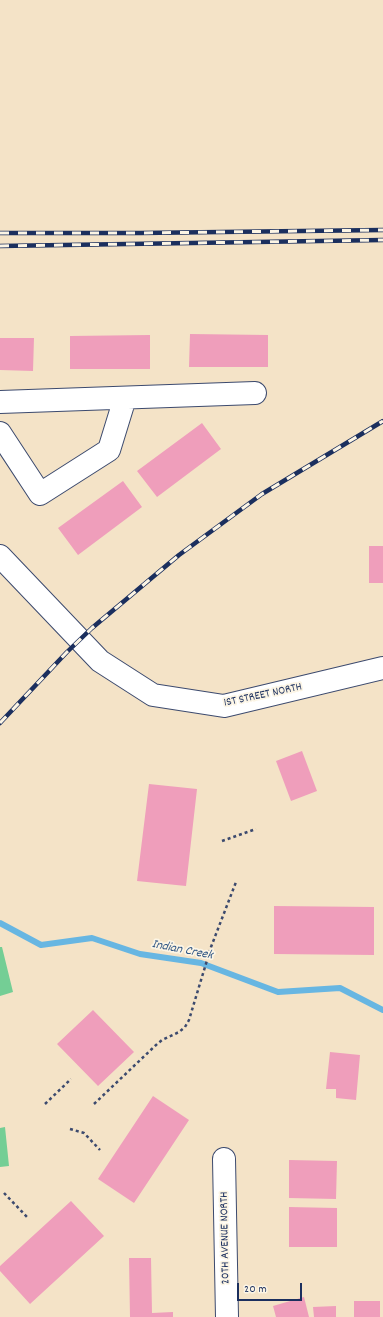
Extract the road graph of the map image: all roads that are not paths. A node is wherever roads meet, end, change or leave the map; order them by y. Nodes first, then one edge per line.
1 (255, 393) dead end
2 (125, 398) junction
3 (0, 402) edge
4 (0, 434) edge
5 (0, 556) edge
6 (383, 668) edge
7 (224, 1159) dead end
8 (227, 1317) edge

1 - 2 street
2 - 3 street
2 - 4 street
5 - 6 street, 1ST STREET NORTH
7 - 8 street, 20TH AVENUE NORTH

